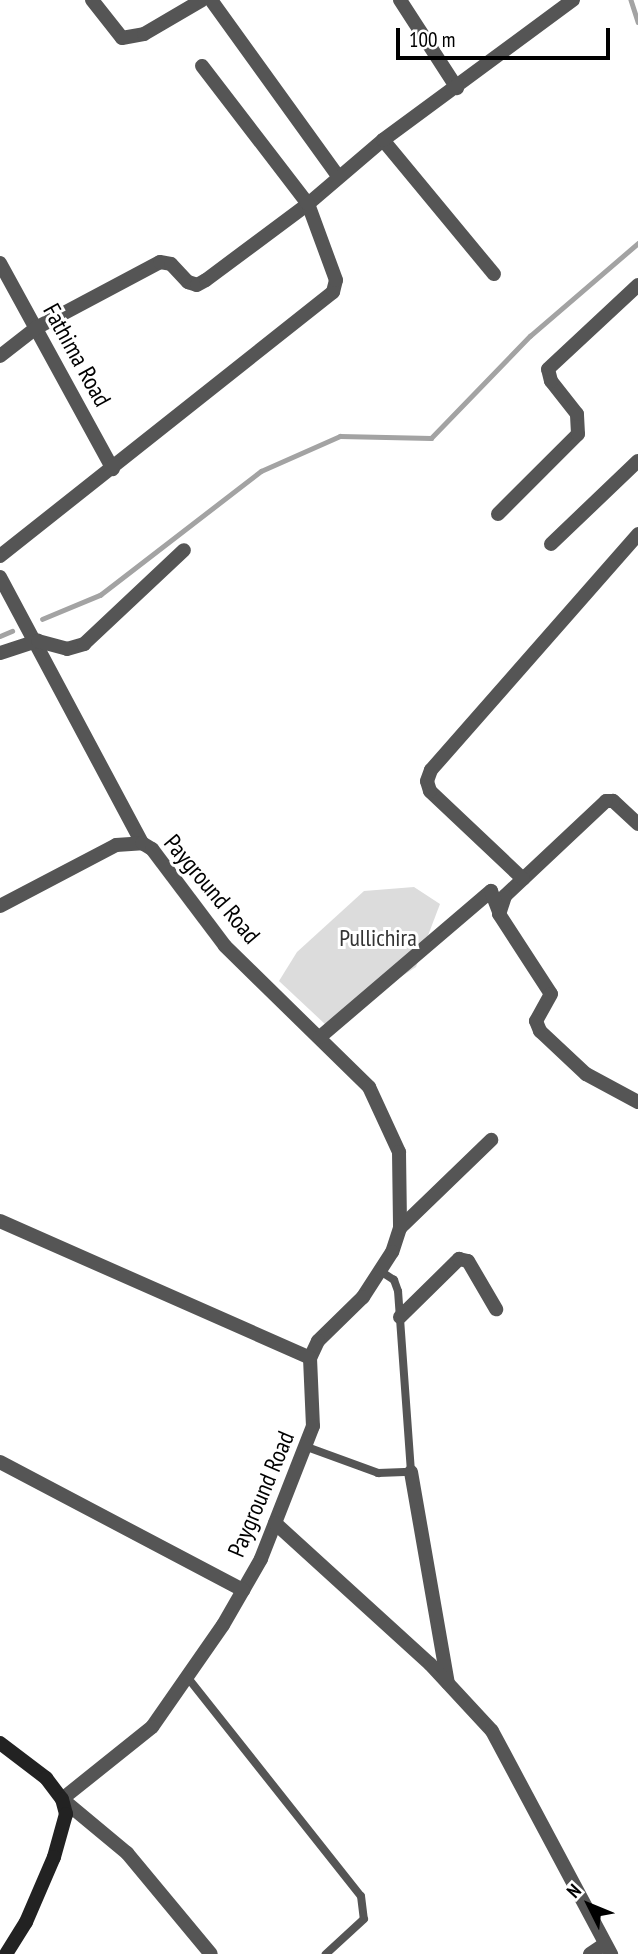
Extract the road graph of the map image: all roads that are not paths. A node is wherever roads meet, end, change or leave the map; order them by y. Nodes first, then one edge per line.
1 (92, 0) edge
2 (202, 0) edge
3 (211, 0) edge
4 (400, 0) edge
5 (573, 0) edge
6 (202, 66) dead end
7 (457, 88) junction
8 (383, 140) junction
9 (338, 176) junction
10 (308, 204) junction
11 (1, 266) edge
12 (494, 274) dead end
13 (638, 285) edge
14 (36, 328) junction
15 (0, 356) edge
16 (638, 460) edge
17 (113, 469) junction
18 (498, 514) dead end
19 (638, 534) edge
20 (551, 544) dead end
21 (184, 550) dead end
22 (0, 556) edge
23 (0, 577) edge
24 (38, 641) junction
25 (0, 653) edge
26 (638, 824) edge
27 (142, 843) junction
28 (523, 879) junction
29 (0, 906) edge
30 (499, 914) junction
31 (320, 1037) junction
32 (638, 1102) edge
33 (491, 1140) dead end
34 (0, 1220) edge
35 (400, 1228) junction
36 (380, 1271) junction
37 (496, 1309) dead end
38 (400, 1317) junction
39 (310, 1358) junction
40 (307, 1447) junction
41 (0, 1462) edge
42 (411, 1472) junction
43 (275, 1523) junction
44 (243, 1590) junction
45 (188, 1678) junction
46 (448, 1684) junction
47 (0, 1743) edge
48 (62, 1799) junction
49 (608, 1949) edge
50 (6, 1954) edge
51 (211, 1954) edge
52 (326, 1954) edge
53 (590, 1954) edge

1 - 2 street
3 - 9 street
4 - 7 street
5 - 7 street
6 - 10 street
7 - 8 street
8 - 9 street
8 - 12 street
9 - 10 street
10 - 14 street
10 - 17 street
11 - 14 street, Fathima Road
13 - 18 street
14 - 15 street
14 - 17 street, Fathima Road
16 - 20 street
17 - 22 street
19 - 28 street
21 - 24 street
23 - 24 street, Payground Road
24 - 25 street
24 - 27 street, Payground Road
26 - 28 street
27 - 29 street
27 - 31 street, Payground Road
28 - 30 street
30 - 31 street
30 - 32 street
31 - 35 street, Payground Road
33 - 35 street
34 - 39 street
35 - 36 street, Payground Road
36 - 38 lane
36 - 39 street, Payground Road
37 - 38 street
38 - 42 lane
39 - 40 street, Payground Road
40 - 42 lane
40 - 43 street, Payground Road
41 - 44 street
42 - 46 street
43 - 44 street, Payground Road
43 - 46 street
44 - 45 street, Payground Road
45 - 48 street, Payground Road
45 - 52 lane
46 - 49 street
47 - 48 main road
48 - 50 main road
48 - 51 street
49 - 53 street

